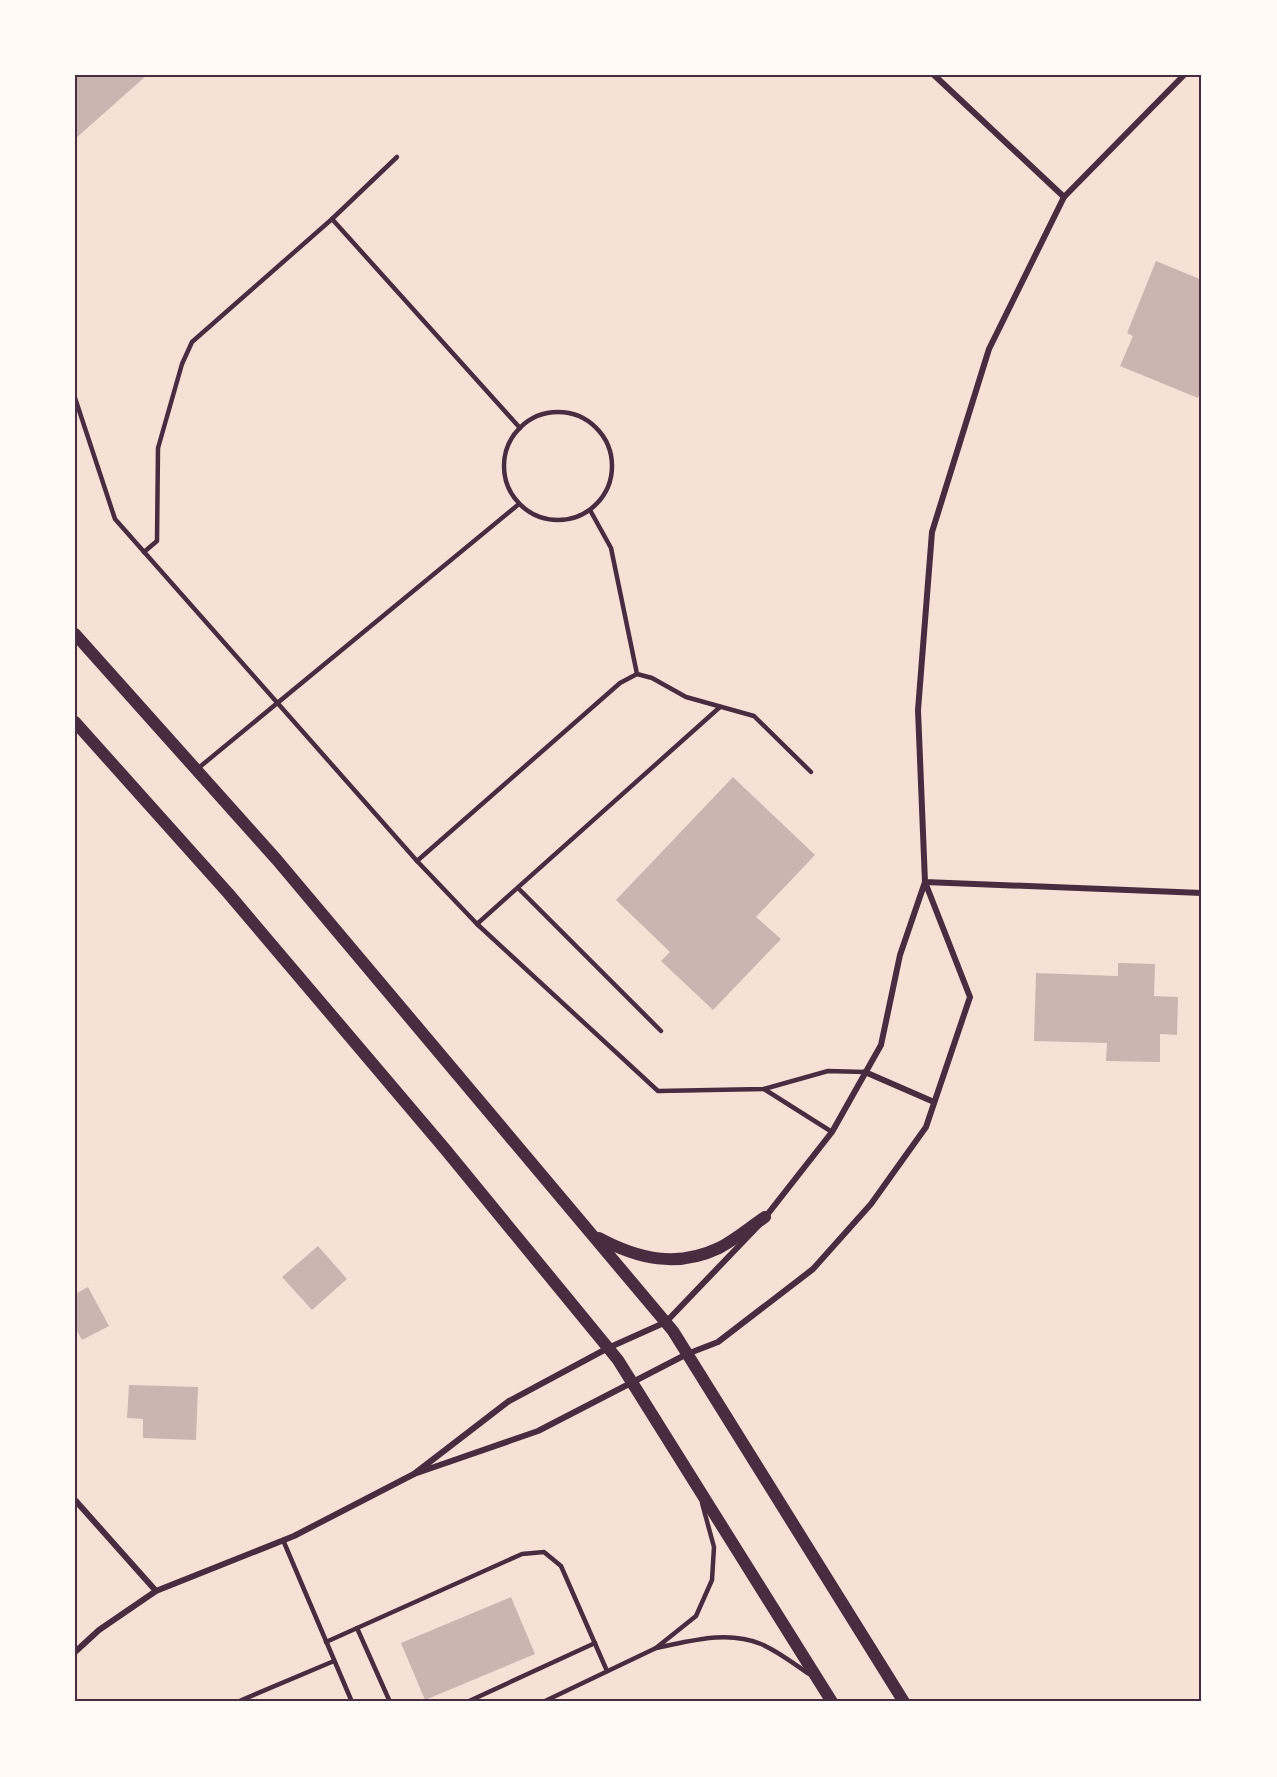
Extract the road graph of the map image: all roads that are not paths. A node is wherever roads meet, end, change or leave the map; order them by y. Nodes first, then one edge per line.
1 (934, 75) edge
2 (1184, 75) edge
3 (397, 158) dead end
4 (1064, 197) junction
5 (332, 219) junction
6 (75, 398) edge
7 (520, 428) junction
8 (519, 504) junction
9 (590, 510) junction
10 (144, 552) junction
11 (75, 634) edge
12 (637, 674) junction
13 (278, 703) junction
14 (720, 707) junction
15 (75, 722) edge
16 (196, 770) junction
17 (812, 772) dead end
18 (417, 861) junction
19 (926, 882) junction
20 (518, 888) junction
21 (1202, 893) edge
22 (477, 924) junction
23 (661, 1031) dead end
24 (866, 1072) junction
25 (765, 1089) junction
26 (934, 1102) junction
27 (832, 1132) junction
28 (765, 1217) junction
29 (593, 1235) junction
30 (666, 1322) junction
31 (608, 1348) junction
32 (687, 1354) junction
33 (632, 1382) junction
34 (414, 1474) junction
35 (697, 1486) junction
36 (75, 1500) edge
37 (283, 1540) junction
38 (156, 1591) junction
39 (357, 1628) junction
40 (326, 1642) junction
41 (595, 1643) junction
42 (656, 1648) junction
43 (75, 1652) edge
44 (334, 1661) junction
45 (607, 1671) junction
46 (817, 1678) junction
47 (250, 1700) edge
48 (237, 1702) edge
49 (352, 1702) edge
50 (390, 1702) edge
51 (467, 1702) edge
52 (543, 1702) edge
53 (832, 1702) edge
54 (904, 1702) edge

1 - 4 street
2 - 4 street
3 - 5 lane
4 - 19 street
5 - 7 lane
5 - 10 lane
6 - 10 lane
7 - 8 lane
7 - 9 lane
8 - 9 lane
8 - 13 lane
9 - 12 lane
10 - 13 lane
11 - 16 main road
12 - 14 lane
12 - 18 lane
13 - 16 lane
13 - 18 lane
14 - 17 lane
14 - 20 lane
15 - 31 main road
16 - 29 main road
18 - 22 lane
19 - 21 street
19 - 24 street
19 - 26 street
20 - 22 lane
20 - 23 lane
22 - 25 lane
24 - 25 lane
24 - 26 street
24 - 27 street
25 - 27 lane
26 - 32 street
27 - 28 street
28 - 29 main road
28 - 30 street
29 - 30 main road
30 - 31 street
30 - 32 main road
31 - 33 main road
31 - 34 street
32 - 33 street
32 - 54 main road
33 - 34 street
33 - 35 main road
34 - 37 street
35 - 42 lane
35 - 46 main road
36 - 38 street
37 - 38 street
37 - 40 lane
38 - 43 street
39 - 40 lane
39 - 41 lane
39 - 50 lane
40 - 44 lane
41 - 45 lane
41 - 51 lane
42 - 45 lane
42 - 46 lane
44 - 47 lane
44 - 49 lane
45 - 52 lane
46 - 53 main road
47 - 48 lane

